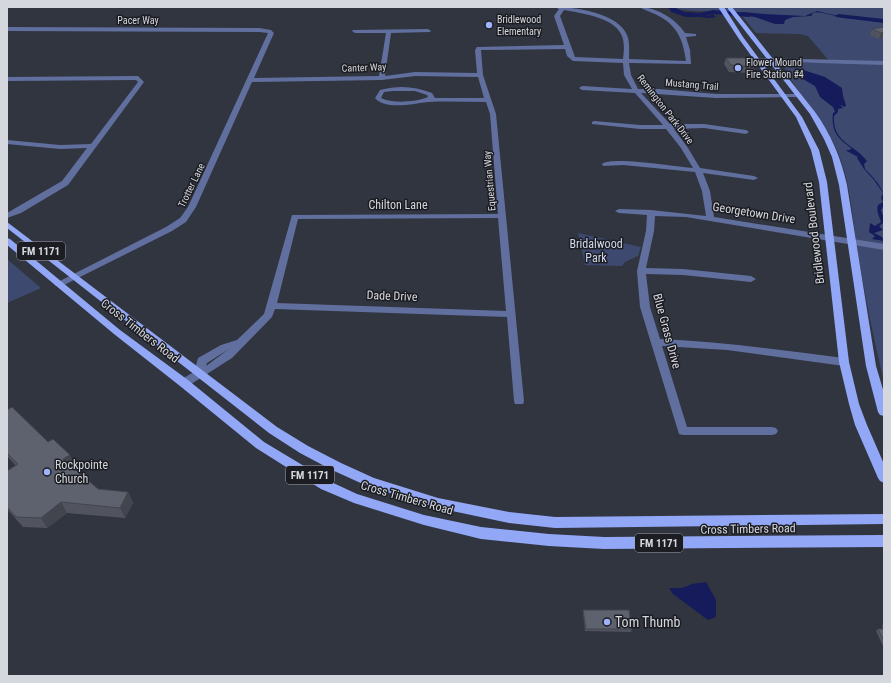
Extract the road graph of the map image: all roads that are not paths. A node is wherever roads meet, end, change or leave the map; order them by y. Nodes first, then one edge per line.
1 (596, 7) edge
2 (642, 7) edge
3 (560, 8) edge
4 (721, 8) edge
5 (729, 8) edge
6 (586, 13) junction
7 (7, 29) edge
8 (269, 31) joint
9 (355, 31) dead end
10 (389, 31) junction
11 (428, 31) dead end
12 (683, 35) junction
13 (694, 35) dead end
14 (567, 47) junction
15 (758, 60) junction
16 (773, 60) junction
17 (626, 61) junction
18 (884, 63) edge
19 (480, 75) junction
20 (769, 76) junction
21 (785, 76) junction
22 (382, 78) junction
23 (7, 79) edge
24 (250, 80) junction
25 (582, 88) dead end
26 (636, 91) junction
27 (783, 95) junction
28 (799, 95) junction
29 (429, 100) junction
30 (488, 100) junction
31 (594, 123) dead end
32 (668, 126) junction
33 (746, 132) dead end
34 (7, 142) edge
35 (94, 146) junction
36 (606, 164) dead end
37 (697, 170) junction
38 (754, 178) dead end
39 (619, 211) dead end
40 (651, 212) junction
41 (7, 216) edge
42 (502, 216) junction
43 (710, 218) junction
44 (7, 224) edge
45 (830, 238) junction
46 (7, 241) edge
47 (853, 242) junction
48 (884, 247) edge
49 (641, 271) junction
50 (75, 277) junction
51 (751, 279) dead end
52 (59, 284) junction
53 (272, 306) junction
54 (512, 314) junction
55 (656, 342) junction
56 (844, 362) junction
57 (199, 372) junction
58 (184, 382) junction
59 (519, 401) dead end
60 (884, 412) edge
61 (772, 431) dead end
62 (884, 478) edge
63 (884, 519) edge
64 (547, 522) junction
65 (549, 540) junction
66 (884, 541) edge

1 - 6 street
2 - 12 street
3 - 6 street, Remington Park Drive
3 - 14 street
4 - 15 main road, Bridlewood Boulevard
5 - 16 main road
6 - 17 street, Remington Park Drive
7 - 8 street, Pacer Way
8 - 24 street, Trotter Lane
9 - 10 street
10 - 11 street
10 - 22 street
12 - 13 street
12 - 17 street
14 - 17 street
14 - 19 street, Equestrian Way
15 - 16 street
15 - 20 main road, Bridlewood Boulevard
16 - 18 street
16 - 21 main road
17 - 26 street, Remington Park Drive
19 - 22 street, Canter Way
19 - 30 street, Equestrian Way
20 - 21 main road
20 - 27 main road, Bridlewood Boulevard
21 - 28 main road
22 - 24 street, Canter Way
23 - 35 street
24 - 50 street, Trotter Lane
25 - 26 street, Mustang Trail
26 - 27 street, Mustang Trail
26 - 32 street, Remington Park Drive
27 - 28 street, Mustang Trail
27 - 45 main road, Bridlewood Boulevard
28 - 47 main road
29 - 29 street
29 - 30 street
30 - 42 street, Equestrian Way
31 - 32 street
32 - 33 street
32 - 37 street, Remington Park Drive
34 - 35 street
35 - 41 street
36 - 37 street
37 - 38 street
37 - 43 street, Remington Park Drive
39 - 40 street, Georgetown Drive
40 - 43 street, Georgetown Drive
40 - 49 street, Blue Grass Drive
42 - 53 street, Chilton Lane
42 - 54 street, Equestrian Way
43 - 45 street, Georgetown Drive
44 - 50 main road, Cross Timbers Road / FM 1171
45 - 47 street, Georgetown Drive
45 - 56 main road, Bridlewood Boulevard
46 - 52 main road, Cross Timbers Road / FM 1171
47 - 48 street, Georgetown Drive
47 - 60 main road
49 - 51 street
49 - 55 street, Blue Grass Drive
50 - 52 street, Trotter Lane
50 - 57 main road, Cross Timbers Road / FM 1171
52 - 58 main road, Cross Timbers Road / FM 1171
53 - 54 street, Dade Drive
53 - 57 street
54 - 59 street, Equestrian Way
55 - 56 street
55 - 61 street, Blue Grass Drive
56 - 62 main road, Bridlewood Boulevard
57 - 58 street
57 - 64 main road, Cross Timbers Road / FM 1171
58 - 65 main road, Cross Timbers Road / FM 1171
63 - 64 main road, Cross Timbers Road / FM 1171
64 - 65 main road
65 - 66 main road, Cross Timbers Road / FM 1171

